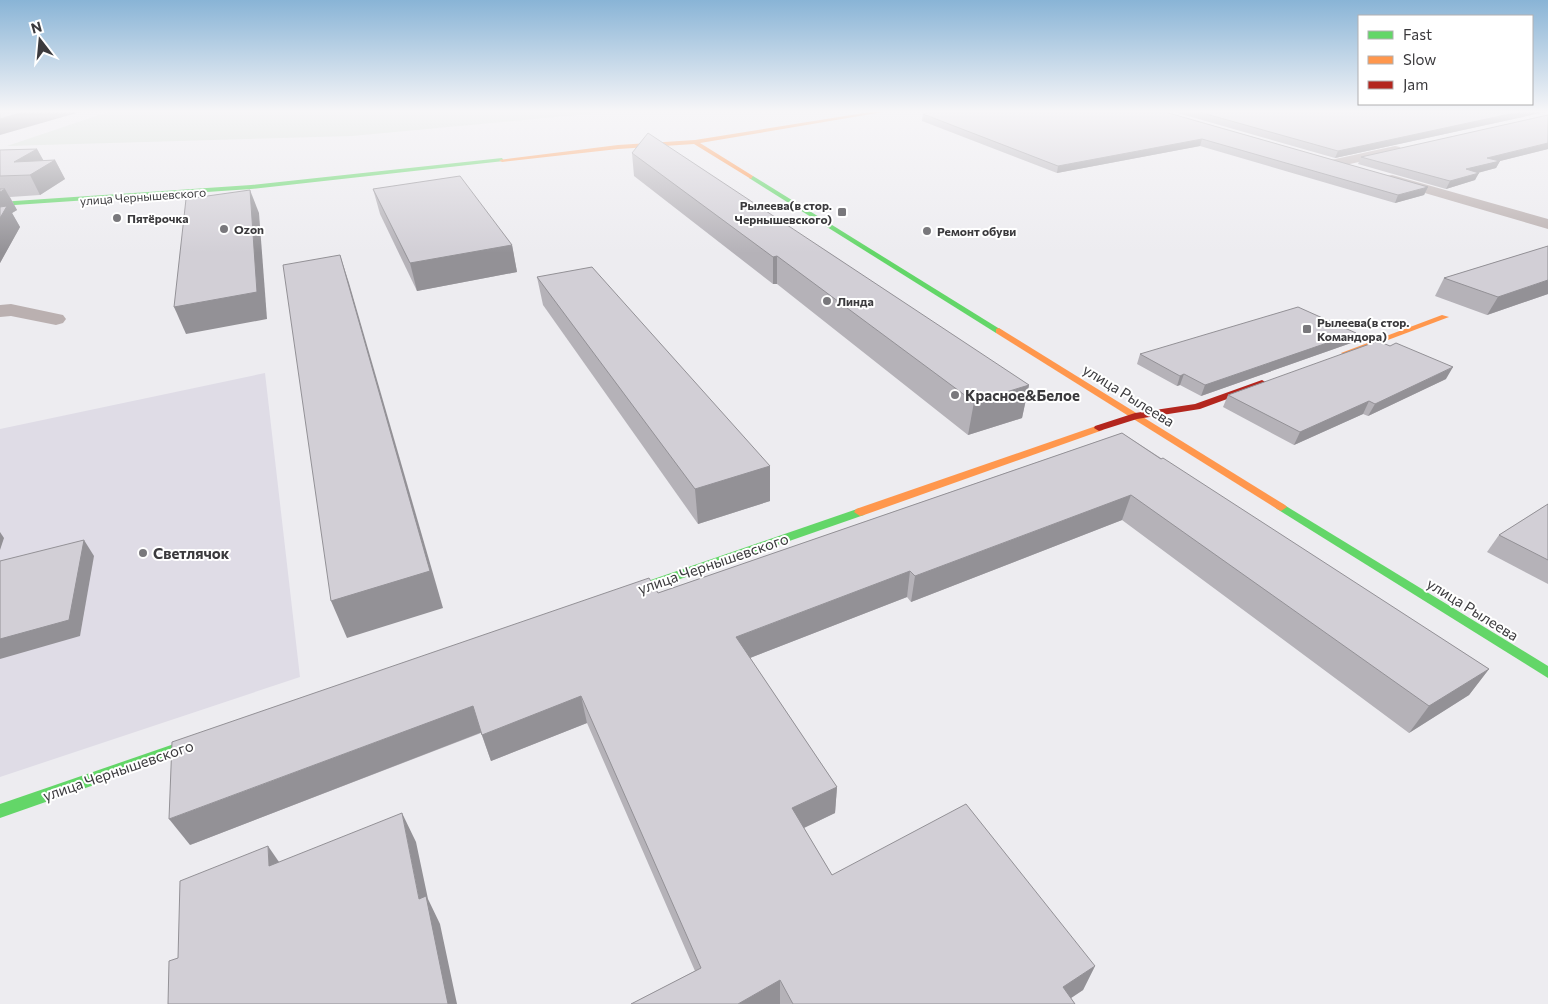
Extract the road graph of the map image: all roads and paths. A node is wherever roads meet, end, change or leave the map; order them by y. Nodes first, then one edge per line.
1 (513, 159) edge
2 (722, 159) edge
3 (1347, 159) edge
4 (1364, 171) edge
5 (1382, 176) edge
6 (0, 204) edge
7 (1548, 224) edge
8 (0, 311) edge
9 (1445, 317) dead end
10 (56, 319) dead end
11 (1335, 357) edge
12 (1270, 380) edge
13 (1135, 416) junction
14 (611, 598) edge
15 (1548, 673) edge
16 (216, 736) edge
17 (0, 811) edge

1 - 6 main road, улица Чернышевского
2 - 13 main road, улица Рылеева
3 - 4 street
5 - 7 street
8 - 10 street
9 - 11 main road
12 - 13 main road, улица Чернышевского
13 - 14 main road, улица Чернышевского
13 - 15 main road, улица Рылеева
16 - 17 main road, улица Чернышевского

